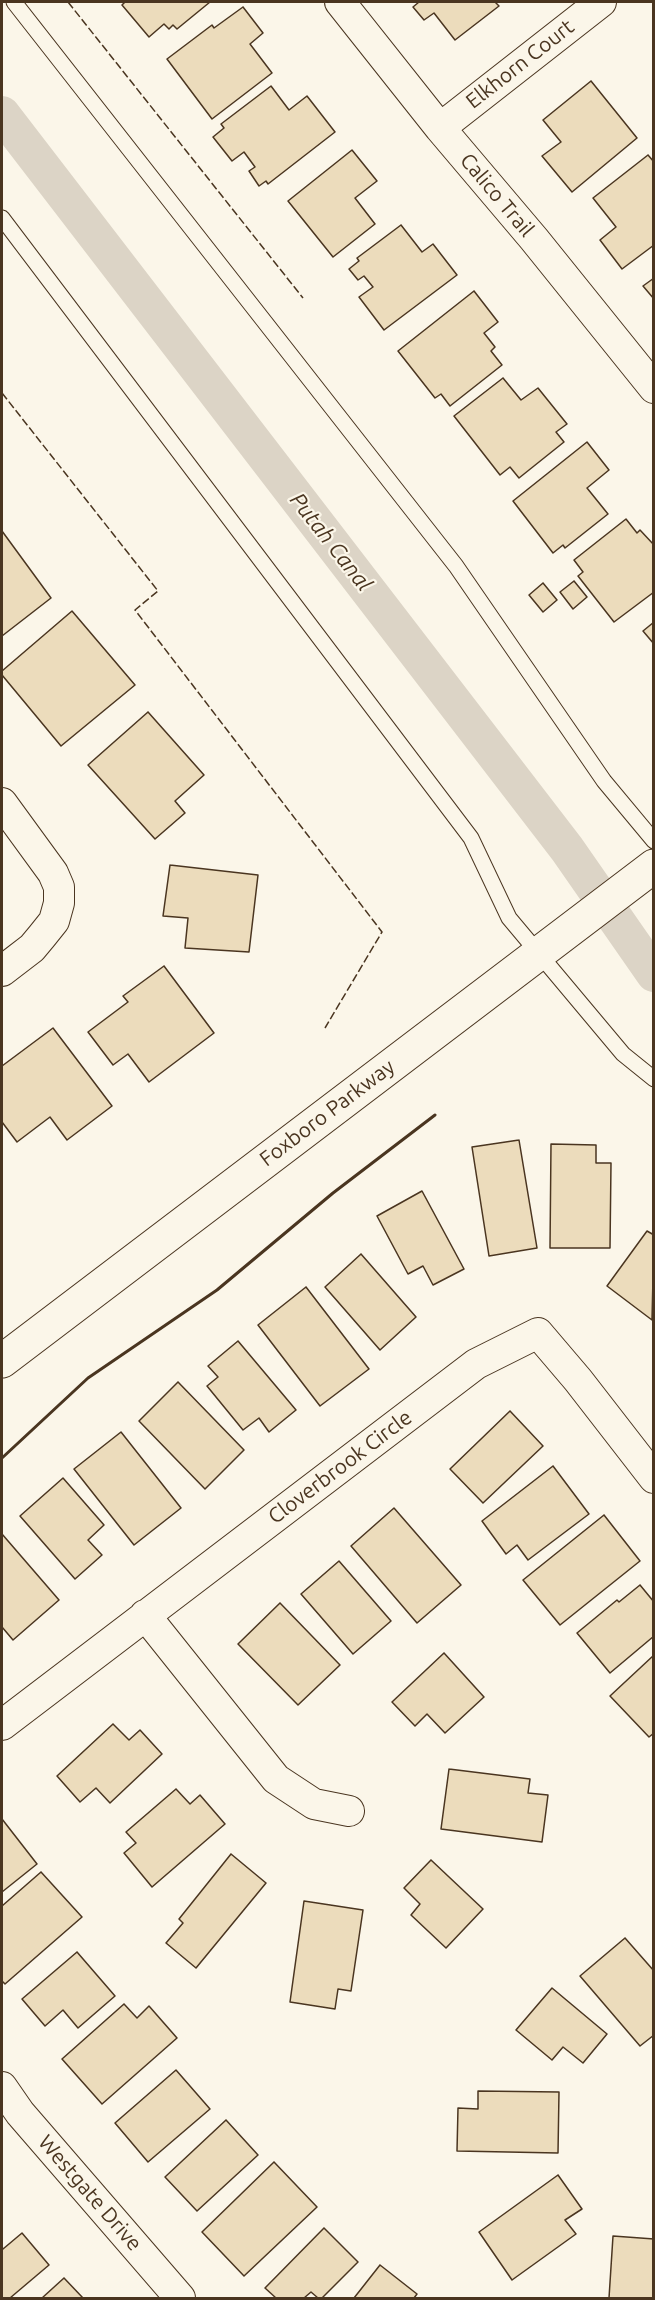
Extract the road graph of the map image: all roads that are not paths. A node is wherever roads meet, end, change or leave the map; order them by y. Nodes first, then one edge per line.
1 (14, 2) edge
2 (340, 2) edge
3 (601, 2) edge
4 (440, 128) junction
5 (2, 218) edge
6 (654, 388) edge
7 (2, 803) edge
8 (654, 841) edge
9 (646, 872) edge
10 (538, 953) junction
11 (2, 971) edge
12 (654, 1079) edge
13 (2, 1361) edge
14 (654, 1478) edge
15 (145, 1615) junction
16 (2, 1725) edge
17 (349, 1811) dead end
18 (2, 2087) edge
19 (180, 2298) edge

1 - 8 lane
2 - 4 street, Calico Trail
3 - 4 street, Elkhorn Court
4 - 6 street, Calico Trail
5 - 10 lane
7 - 11 street
9 - 10 main road, Foxboro Parkway
10 - 12 lane
10 - 13 main road, Foxboro Parkway
14 - 15 street, Cloverbrook Circle
15 - 16 street, Cloverbrook Circle
15 - 17 street
18 - 19 street, Westgate Drive

